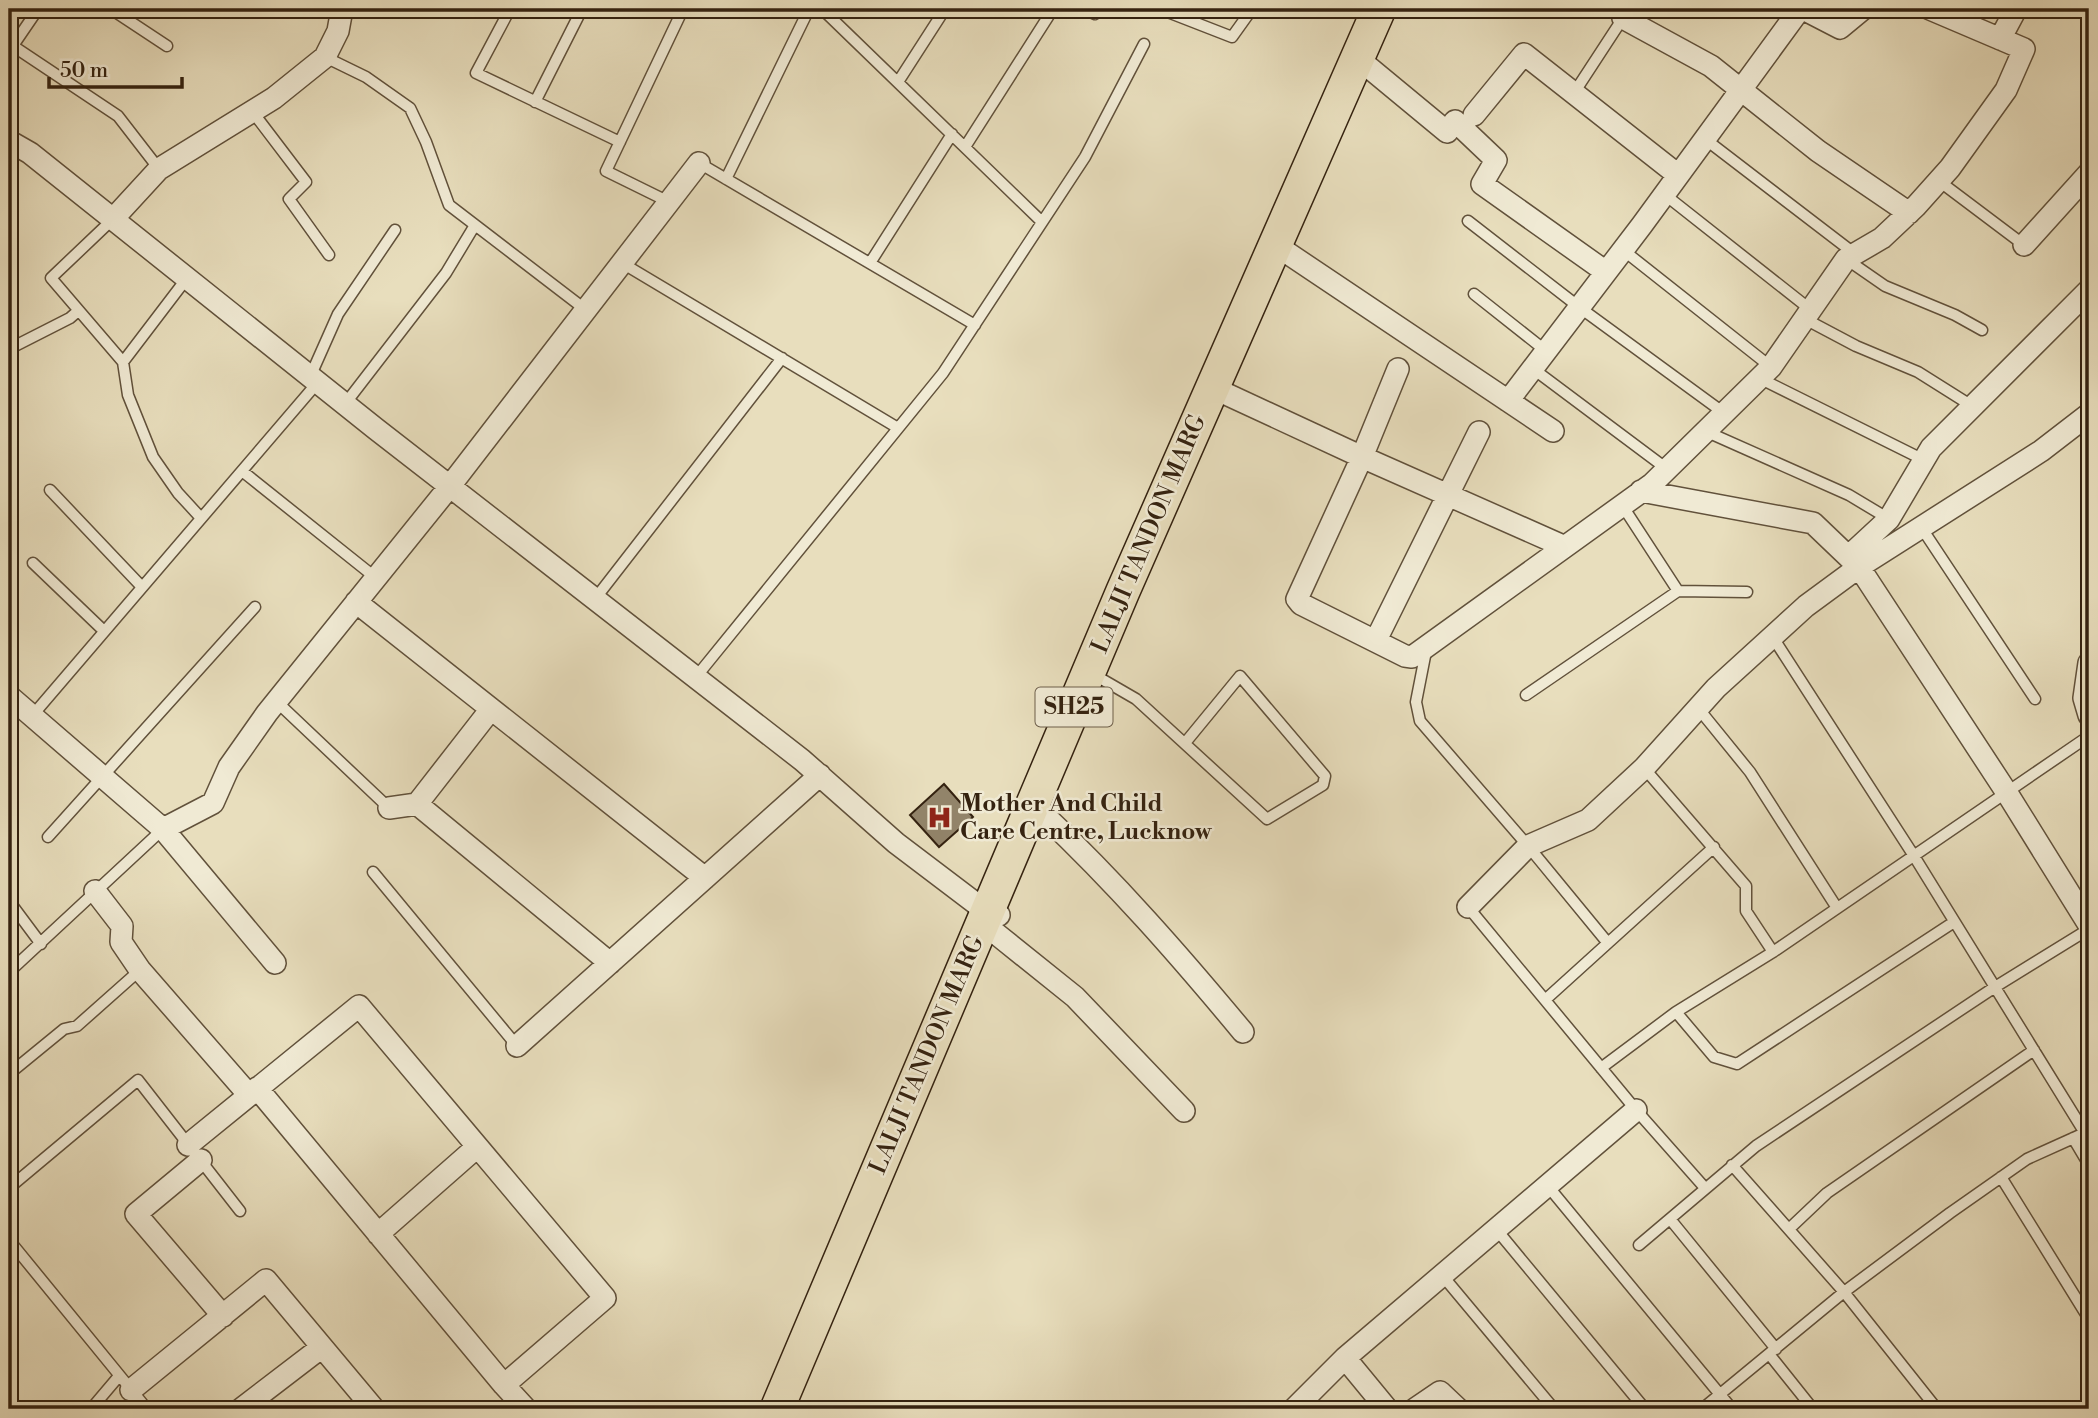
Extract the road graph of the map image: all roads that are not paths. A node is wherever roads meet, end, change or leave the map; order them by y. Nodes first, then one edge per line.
1 (38, 9) edge
2 (111, 9) edge
3 (342, 9) edge
4 (510, 9) edge
5 (582, 9) edge
6 (683, 9) edge
7 (809, 9) edge
8 (822, 9) edge
9 (945, 9) edge
10 (1053, 9) edge
11 (1084, 9) edge
12 (1098, 9) edge
13 (1160, 9) edge
14 (1252, 9) edge
15 (1379, 9) edge
16 (1391, 9) edge
17 (1800, 9) edge
18 (1807, 9) edge
19 (1863, 9) edge
20 (1930, 9) edge
21 (2016, 9) edge
22 (1623, 18) joint
23 (2000, 39) junction
24 (1144, 44) dead end
25 (167, 47) dead end
26 (11, 49) edge
27 (325, 57) junction
28 (1366, 65) junction
29 (898, 82) junction
30 (1740, 90) junction
31 (1574, 93) junction
32 (536, 102) junction
33 (252, 111) junction
34 (1474, 115) dead end
35 (952, 134) junction
36 (1705, 139) junction
37 (9, 141) edge
38 (620, 142) junction
39 (965, 147) junction
40 (699, 163) joint
41 (159, 169) junction
42 (2089, 173) edge
43 (1678, 175) junction
44 (726, 179) junction
45 (1939, 181) junction
46 (1664, 194) junction
47 (669, 202) junction
48 (1909, 213) junction
49 (113, 219) junction
50 (1468, 221) dead end
51 (1042, 222) junction
52 (475, 225) junction
53 (395, 230) dead end
54 (2024, 245) joint
55 (1623, 250) junction
56 (1286, 252) junction
57 (329, 255) dead end
58 (1851, 256) junction
59 (622, 263) junction
60 (870, 263) junction
61 (1606, 272) junction
62 (187, 278) junction
63 (1266, 281) junction
64 (2089, 290) edge
65 (1474, 293) dead end
66 (1580, 307) junction
67 (586, 310) junction
68 (78, 312) junction
69 (1808, 314) junction
70 (975, 324) junction
71 (1982, 330) dead end
72 (9, 349) edge
73 (1546, 351) junction
74 (782, 358) junction
75 (123, 362) junction
76 (1532, 368) junction
77 (1398, 369) dead end
78 (1765, 373) junction
79 (314, 379) junction
80 (1224, 393) junction
81 (1508, 401) junction
82 (345, 404) junction
83 (1972, 406) junction
84 (1724, 413) junction
85 (2089, 414) edge
86 (898, 428) junction
87 (1553, 430) dead end
88 (1705, 431) junction
89 (1479, 432) dead end
90 (1362, 457) junction
91 (1924, 460) junction
92 (1667, 469) junction
93 (242, 471) junction
94 (450, 486) junction
95 (50, 490) dead end
96 (1641, 492) junction
97 (1448, 496) junction
98 (1622, 505) junction
99 (201, 518) junction
100 (1889, 519) junction
101 (1921, 527) junction
102 (1563, 546) junction
103 (1854, 561) junction
104 (33, 563) dead end
105 (376, 578) junction
106 (142, 587) junction
107 (1678, 591) junction
108 (1747, 592) dead end
109 (595, 599) junction
110 (356, 603) junction
111 (255, 607) dead end
112 (104, 631) junction
113 (1772, 636) junction
114 (1376, 640) junction
115 (1426, 648) junction
116 (2089, 663) edge
117 (1093, 676) junction
118 (696, 677) junction
119 (1526, 695) dead end
120 (9, 696) edge
121 (2035, 699) dead end
122 (277, 702) junction
123 (1698, 708) junction
124 (491, 709) junction
125 (2089, 715) edge
126 (32, 716) junction
127 (2089, 736) edge
128 (1185, 743) junction
129 (1644, 768) junction
130 (820, 775) junction
131 (102, 776) junction
132 (2007, 793) junction
133 (417, 804) junction
134 (389, 808) joint
135 (1043, 814) junction
136 (163, 829) junction
137 (48, 837) dead end
138 (1528, 846) junction
139 (1714, 847) junction
140 (1914, 856) junction
141 (373, 872) dead end
142 (705, 878) junction
143 (95, 891) junction
144 (9, 901) edge
145 (1468, 907) joint
146 (1837, 908) junction
147 (994, 920) junction
148 (1954, 922) junction
149 (2089, 927) edge
150 (1607, 942) junction
151 (41, 944) junction
152 (1773, 952) junction
153 (275, 963) dead end
154 (610, 963) junction
155 (140, 970) junction
156 (9, 972) edge
157 (1995, 987) junction
158 (1545, 1000) junction
159 (1676, 1012) junction
160 (1242, 1032) dead end
161 (517, 1046) joint
162 (2034, 1051) junction
163 (1601, 1068) junction
164 (9, 1074) edge
165 (253, 1092) junction
166 (1636, 1110) junction
167 (1184, 1111) dead end
168 (2087, 1132) edge
169 (2073, 1138) junction
170 (477, 1147) junction
171 (195, 1153) junction
172 (1732, 1165) junction
173 (2089, 1165) edge
174 (2001, 1177) junction
175 (11, 1182) edge
176 (1548, 1185) junction
177 (1705, 1188) junction
178 (240, 1211) dead end
179 (1670, 1219) junction
180 (1496, 1229) junction
181 (1789, 1229) junction
182 (378, 1234) junction
183 (9, 1240) edge
184 (1639, 1245) dead end
185 (1443, 1275) junction
186 (841, 1276) junction
187 (1844, 1292) junction
188 (223, 1316) junction
189 (2089, 1319) edge
190 (322, 1347) junction
191 (1772, 1351) junction
192 (1345, 1358) junction
193 (125, 1383) junction
194 (503, 1385) junction
195 (1720, 1394) junction
196 (9, 1402) edge
197 (15, 1409) edge
198 (91, 1409) edge
199 (146, 1409) edge
200 (241, 1409) edge
201 (374, 1409) edge
202 (526, 1409) edge
203 (777, 1409) edge
204 (792, 1409) edge
205 (1294, 1409) edge
206 (1387, 1409) edge
207 (1415, 1409) edge
208 (1458, 1409) edge
209 (1554, 1409) edge
210 (1645, 1409) edge
211 (1702, 1409) edge
212 (1732, 1409) edge
213 (1814, 1409) edge
214 (1937, 1409) edge

1 - 26 lane
2 - 25 lane
3 - 27 street
4 - 32 lane
5 - 32 lane
6 - 38 lane
7 - 44 lane
8 - 29 lane
9 - 29 lane
10 - 39 lane
11 - 12 lane
13 - 14 lane
15 - 63 main road, LALJI TANDON MARG / SH25
16 - 28 main road, LALJI TANDON MARG / SH25
17 - 30 street
18 - 19 street
20 - 23 street
21 - 23 street
22 - 30 street
22 - 31 lane
23 - 45 street
24 - 51 lane
26 - 41 lane
27 - 33 street
27 - 52 lane
28 - 56 main road, LALJI TANDON MARG / SH25
28 - 61 street
29 - 35 lane
30 - 36 street
30 - 48 street
31 - 34 street
31 - 43 street
32 - 38 lane
33 - 41 street
33 - 57 lane
35 - 39 lane
35 - 60 lane
36 - 43 street
36 - 58 lane
37 - 49 street
38 - 47 lane
39 - 51 lane
40 - 44 lane
40 - 47 street
41 - 49 street
42 - 54 street
43 - 46 street
44 - 60 lane
45 - 48 street
45 - 54 lane
46 - 55 street
46 - 69 lane
47 - 59 street
48 - 58 street
49 - 62 street
49 - 68 lane
50 - 66 lane
51 - 70 lane
52 - 67 lane
52 - 82 lane
53 - 79 lane
55 - 61 street
55 - 78 lane
56 - 63 main road, LALJI TANDON MARG / SH25
56 - 81 street
58 - 69 street
58 - 71 lane
59 - 67 street
59 - 74 lane
60 - 70 lane
61 - 66 street
62 - 75 lane
62 - 79 street
63 - 80 main road, LALJI TANDON MARG / SH25
63 - 117 main road, LALJI TANDON MARG / SH25
64 - 83 street
65 - 73 lane
66 - 73 street
66 - 84 lane
67 - 94 street
68 - 72 lane
68 - 75 lane
69 - 78 street
69 - 83 lane
70 - 86 lane
73 - 76 street
74 - 86 lane
74 - 109 lane
75 - 99 lane
76 - 81 street
76 - 92 lane
77 - 90 street
78 - 84 street
78 - 91 lane
79 - 82 street
79 - 93 lane
80 - 90 street
80 - 117 main road, LALJI TANDON MARG / SH25
81 - 87 street
82 - 94 street
83 - 91 street
84 - 88 street
85 - 101 street
86 - 118 lane
88 - 92 street
88 - 100 lane
89 - 97 street
90 - 97 street
90 - 114 street
91 - 100 street
92 - 96 street
93 - 99 lane
93 - 105 lane
94 - 105 street
94 - 109 street
95 - 106 lane
96 - 98 street
96 - 103 street
97 - 102 street
97 - 114 street
98 - 102 street
98 - 107 lane
99 - 106 lane
100 - 103 street
101 - 103 street
101 - 121 lane
102 - 115 street
103 - 113 street
103 - 132 street
104 - 112 lane
105 - 110 street
106 - 112 lane
107 - 108 lane
107 - 119 lane
109 - 118 street
110 - 122 street
110 - 124 street
111 - 131 lane
112 - 126 lane
113 - 123 street
113 - 140 lane
114 - 115 street
115 - 138 lane
116 - 125 street
117 - 128 lane
117 - 135 main road, LALJI TANDON MARG / SH25
117 - 147 main road, LALJI TANDON MARG / SH25
118 - 130 street
120 - 126 street
122 - 134 lane
122 - 136 street
123 - 129 street
123 - 146 lane
124 - 133 street
124 - 142 street
126 - 131 street
127 - 132 lane
128 - 128 lane
129 - 138 street
129 - 139 lane
130 - 142 street
130 - 147 street
131 - 136 street
131 - 137 lane
132 - 140 lane
132 - 149 street
133 - 134 street
133 - 154 street
135 - 147 main road, LALJI TANDON MARG / SH25
135 - 160 street
136 - 143 lane
136 - 153 street
138 - 145 street
138 - 150 lane
139 - 150 lane
139 - 152 lane
140 - 146 lane
140 - 148 lane
141 - 161 lane
142 - 154 street
143 - 151 lane
143 - 155 street
144 - 151 lane
145 - 158 lane
146 - 152 lane
147 - 167 street
147 - 186 main road, LALJI TANDON MARG / SH25
148 - 157 lane
148 - 159 lane
149 - 157 lane
150 - 158 lane
151 - 156 lane
152 - 159 lane
154 - 161 street
155 - 164 lane
155 - 165 street
157 - 162 lane
157 - 172 lane
158 - 163 lane
159 - 163 lane
162 - 168 lane
162 - 181 lane
163 - 166 lane
165 - 170 street
165 - 171 street
165 - 182 street
166 - 176 street
166 - 177 lane
168 - 169 lane
169 - 173 lane
169 - 174 lane
170 - 182 street
170 - 194 street
171 - 175 lane
171 - 178 lane
171 - 188 street
172 - 177 lane
172 - 181 lane
174 - 187 lane
174 - 189 lane
176 - 180 street
176 - 195 lane
177 - 179 lane
179 - 184 lane
179 - 191 lane
180 - 185 street
180 - 210 lane
181 - 187 lane
182 - 194 street
183 - 193 lane
185 - 192 street
185 - 209 lane
186 - 203 main road, LALJI TANDON MARG / SH25
186 - 204 main road, LALJI TANDON MARG / SH25
187 - 191 lane
187 - 214 lane
188 - 190 street
188 - 193 street
190 - 200 street
190 - 201 street
191 - 195 lane
191 - 213 lane
192 - 205 street
192 - 206 street
193 - 198 lane
193 - 199 lane
194 - 202 street
195 - 211 lane
195 - 212 lane
196 - 197 lane
207 - 208 street

